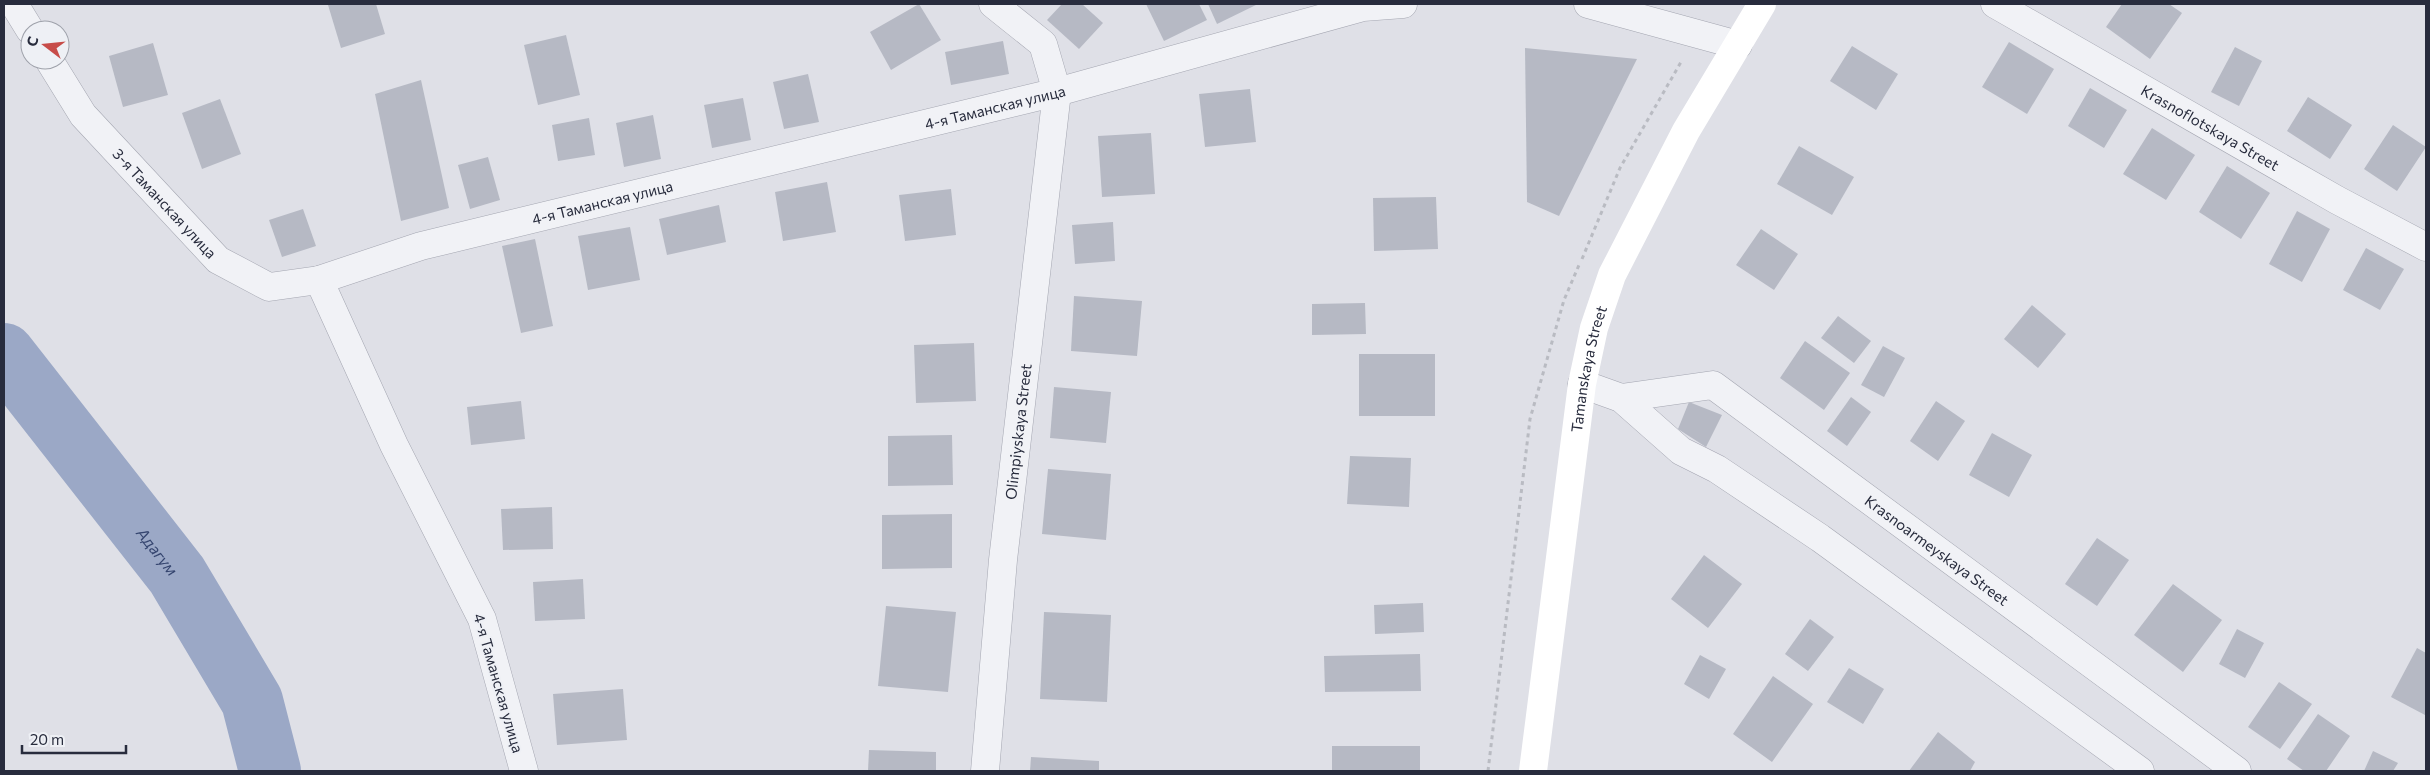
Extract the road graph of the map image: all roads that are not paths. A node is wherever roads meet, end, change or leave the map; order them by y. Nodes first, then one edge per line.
1 (14, 4) edge
2 (992, 4) edge
3 (1403, 4) edge
4 (1588, 4) edge
5 (1762, 4) edge
6 (1995, 4) edge
7 (24, 20) edge
8 (1738, 45) junction
9 (55, 70) edge
10 (1057, 92) junction
11 (2426, 248) edge
12 (320, 280) junction
13 (1582, 384) junction
14 (1620, 398) junction
15 (524, 771) edge
16 (985, 771) edge
17 (1533, 771) edge
18 (2140, 771) edge
19 (2237, 771) edge

1 - 7 street
2 - 10 street
3 - 10 street, 4-я Таманская улица
4 - 8 street
5 - 8 main road, Tamanskaya Street
6 - 11 street, Krasnoflotskaya Street
8 - 13 main road, Tamanskaya Street
9 - 12 street, 3-я Таманская улица
10 - 12 street, 4-я Таманская улица
10 - 16 street, Olimpiyskaya Street
12 - 15 street, 4-я Таманская улица
13 - 14 street, Krasnoarmeyskaya Street
13 - 17 main road, Tamanskaya Street
14 - 18 street, Krasnoarmeyskaya Street
14 - 19 street, Krasnoarmeyskaya Street

